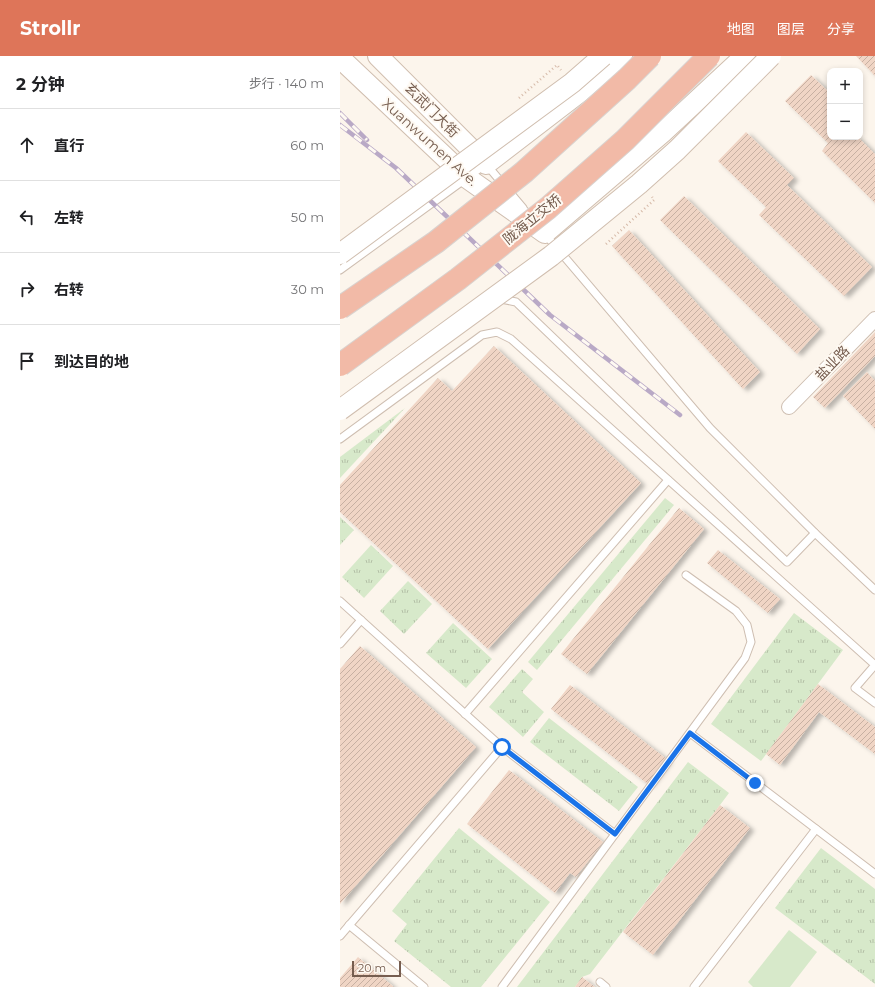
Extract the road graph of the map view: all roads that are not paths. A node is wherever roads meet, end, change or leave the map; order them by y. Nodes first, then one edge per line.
1 (378, 56) edge
2 (603, 56) edge
3 (622, 56) edge
4 (650, 56) edge
5 (709, 56) edge
6 (745, 56) edge
7 (771, 56) edge
8 (340, 58) edge
9 (486, 164) junction
10 (467, 178) junction
11 (544, 233) junction
12 (340, 254) edge
13 (340, 270) edge
14 (340, 308) edge
15 (875, 319) edge
16 (340, 364) edge
17 (789, 407) dead end
18 (340, 411) edge
19 (340, 439) edge
20 (668, 480) junction
21 (815, 533) junction
22 (686, 575) dead end
23 (875, 590) edge
24 (340, 601) edge
25 (361, 620) junction
26 (340, 644) edge
27 (875, 703) edge
28 (465, 714) junction
29 (690, 733) junction
30 (502, 747) junction
31 (816, 829) junction
32 (615, 834) junction
33 (875, 874) edge
34 (350, 924) junction
35 (340, 936) edge
36 (600, 982) dead end
37 (424, 987) edge
38 (502, 987) edge
39 (606, 987) edge
40 (694, 987) edge

1 - 9 main road, 玄武门大街
2 - 12 main road, bridge
3 - 9 main road
4 - 14 highway, bridge
5 - 16 highway, 陇海立交桥, bridge
6 - 11 main road
7 - 18 main road, bridge
8 - 10 main road, Xuanwumen Ave.
9 - 10 lane
9 - 11 lane
10 - 11 main road, Xuanwumen Ave.
10 - 13 lane
11 - 21 lane
15 - 17 street, 盐业路
18 - 21 lane
19 - 20 lane
20 - 27 lane
20 - 28 lane
21 - 23 lane
22 - 29 lane
24 - 25 lane
25 - 26 lane
25 - 28 lane
28 - 30 lane
29 - 31 lane
29 - 32 lane
30 - 32 lane
30 - 34 lane
31 - 33 lane
31 - 40 lane
32 - 38 lane
34 - 35 lane
34 - 37 lane
36 - 39 lane

